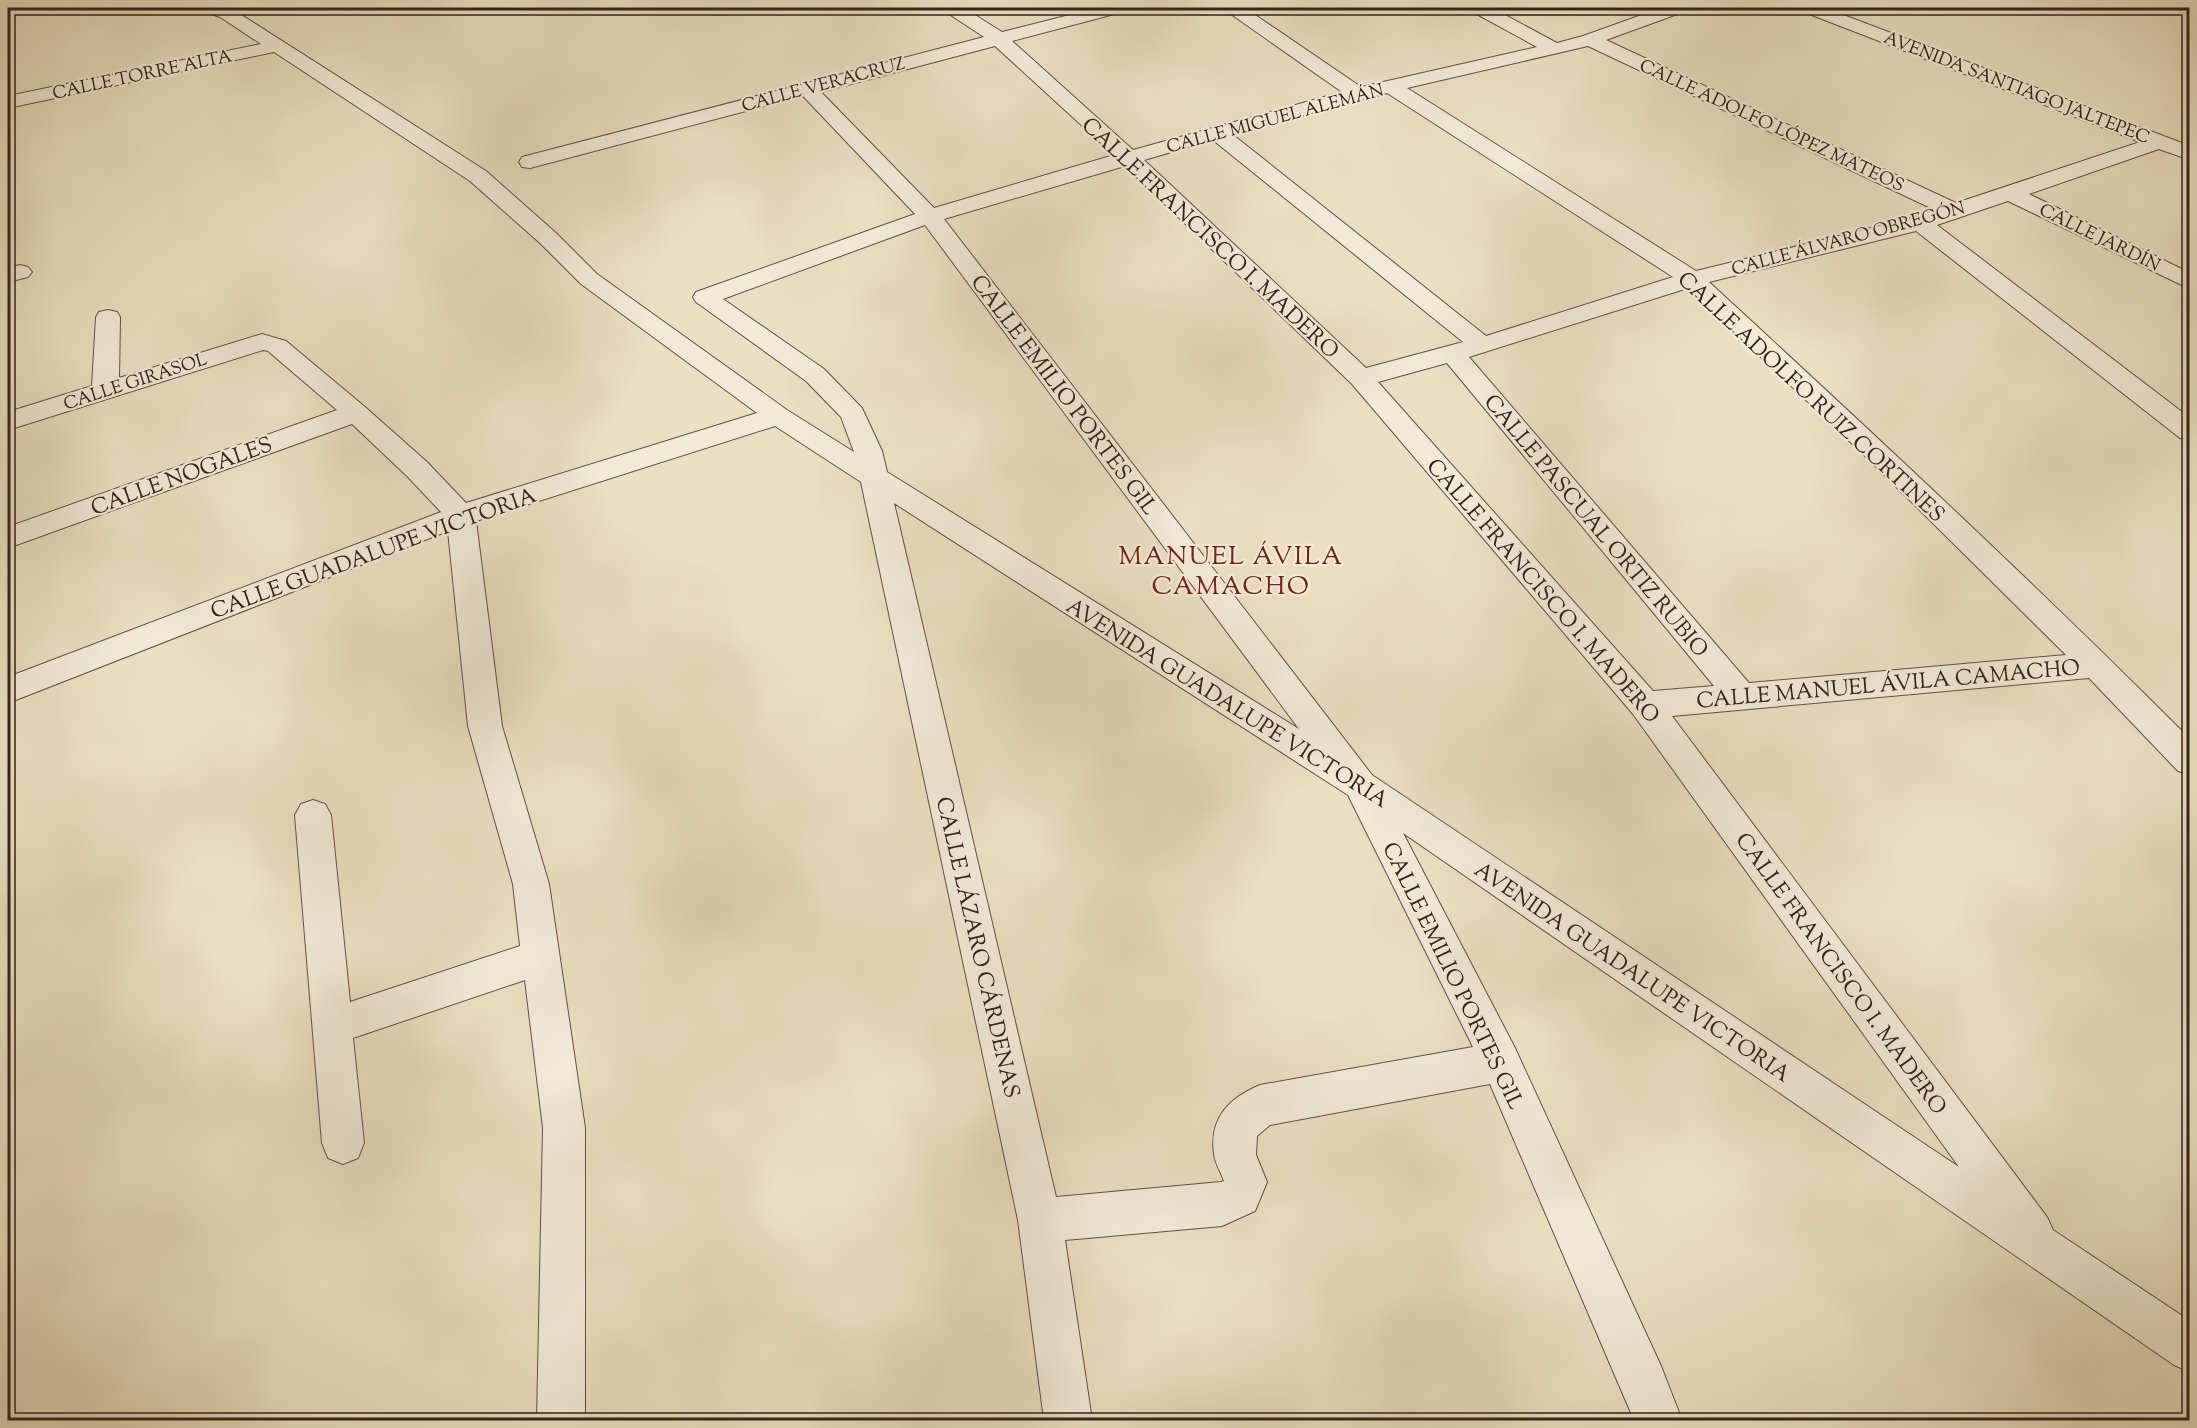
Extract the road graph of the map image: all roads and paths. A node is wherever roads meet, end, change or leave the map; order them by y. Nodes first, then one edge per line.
1 (211, 8) edge
2 (952, 8) edge
3 (1116, 8) edge
4 (1234, 8) edge
5 (1479, 8) edge
6 (1677, 8) edge
7 (1810, 8) edge
8 (998, 38) junction
9 (1590, 40) junction
10 (277, 46) junction
11 (1555, 50) junction
12 (1390, 87) junction
13 (807, 89) junction
14 (1359, 95) junction
15 (8, 102) edge
16 (1216, 132) junction
17 (2160, 142) junction
18 (2190, 154) edge
19 (1129, 158) junction
20 (530, 162) dead end
21 (2010, 193) junction
22 (1954, 211) junction
23 (930, 216) junction
24 (1920, 223) junction
25 (1692, 279) junction
26 (2190, 282) edge
27 (705, 297) joint
28 (108, 317) dead end
29 (1482, 345) junction
30 (1453, 354) junction
31 (1361, 378) junction
32 (105, 391) junction
33 (356, 412) junction
34 (778, 417) junction
35 (8, 421) edge
36 (2190, 432) edge
37 (873, 477) junction
38 (461, 515) junction
39 (8, 538) edge
40 (2096, 665) junction
41 (8, 690) edge
42 (1740, 696) junction
43 (1645, 705) junction
44 (2190, 761) edge
45 (1360, 785) junction
46 (313, 816) dead end
47 (541, 957) junction
48 (333, 1026) junction
49 (1501, 1062) junction
50 (343, 1143) dead end
51 (1040, 1220) junction
52 (2048, 1253) junction
53 (2190, 1349) edge
54 (561, 1420) edge
55 (1068, 1420) edge
56 (1658, 1420) edge

1 - 10 street, AVENIDA GUADALUPE VICTORIA
2 - 8 street, CALLE FRANCISCO I. MADERO
3 - 8 street, CALLE VERACRUZ
4 - 14 street
5 - 11 street
6 - 9 street, CALLE MIGUEL ALEMÁN
7 - 17 street, AVENIDA SANTIAGO JALTEPEC
8 - 13 street, CALLE VERACRUZ
8 - 19 street, CALLE FRANCISCO I. MADERO
9 - 11 street, CALLE MIGUEL ALEMÁN
9 - 22 street, CALLE ADOLFO LÓPEZ MATEOS
10 - 15 street, CALLE TORRE ALTA
10 - 34 street, AVENIDA GUADALUPE VICTORIA
11 - 12 street, CALLE MIGUEL ALEMÁN
12 - 14 street, CALLE MIGUEL ALEMÁN
12 - 25 street, CALLE ADOLFO RUIZ CORTINES
13 - 20 street, CALLE VERACRUZ
13 - 23 street, CALLE EMILIO PORTES GIL
14 - 16 street, CALLE MIGUEL ALEMÁN
16 - 19 street, CALLE MIGUEL ALEMÁN
16 - 29 street
17 - 18 street, AVENIDA SANTIAGO JALTEPEC
17 - 21 street, CALLE ÁLVARO OBREGÓN
19 - 23 street, CALLE MIGUEL ALEMÁN
19 - 31 street, CALLE FRANCISCO I. MADERO
21 - 22 street, CALLE ÁLVARO OBREGÓN
21 - 26 street, CALLE JARDÍN
22 - 24 street, CALLE ÁLVARO OBREGÓN
23 - 27 street, CALLE MIGUEL ALEMÁN
23 - 45 street, CALLE EMILIO PORTES GIL
24 - 25 street, CALLE ÁLVARO OBREGÓN
24 - 36 street
25 - 29 street, CALLE ÁLVARO OBREGÓN
25 - 40 street, CALLE ADOLFO RUIZ CORTINES
27 - 37 street, CALLE LÁZARO CÁRDENAS
28 - 32 street
29 - 30 street, CALLE ÁLVARO OBREGÓN
30 - 31 street, CALLE ÁLVARO OBREGÓN
30 - 42 street, CALLE PASCUAL ORTIZ RUBIO
31 - 43 street, CALLE FRANCISCO I. MADERO
32 - 33 street, CALLE GIRASOL
32 - 35 street, CALLE GIRASOL
33 - 38 street
33 - 39 street, CALLE NOGALES
34 - 37 street, AVENIDA GUADALUPE VICTORIA
34 - 38 street, CALLE GUADALUPE VICTORIA
37 - 45 street, AVENIDA GUADALUPE VICTORIA
37 - 51 street, CALLE LÁZARO CÁRDENAS
38 - 41 street, CALLE GUADALUPE VICTORIA
38 - 47 street
40 - 42 street, CALLE MANUEL ÁVILA CAMACHO
40 - 44 street, CALLE ADOLFO RUIZ CORTINES
42 - 43 street, CALLE MANUEL ÁVILA CAMACHO
43 - 52 street, CALLE FRANCISCO I. MADERO
45 - 49 street, CALLE EMILIO PORTES GIL
45 - 52 street, AVENIDA GUADALUPE VICTORIA
46 - 48 street
47 - 48 street
47 - 54 street
48 - 50 street
49 - 51 street
49 - 56 street, CALLE EMILIO PORTES GIL
51 - 55 street, CALLE LÁZARO CÁRDENAS
52 - 53 street, AVENIDA GUADALUPE VICTORIA

